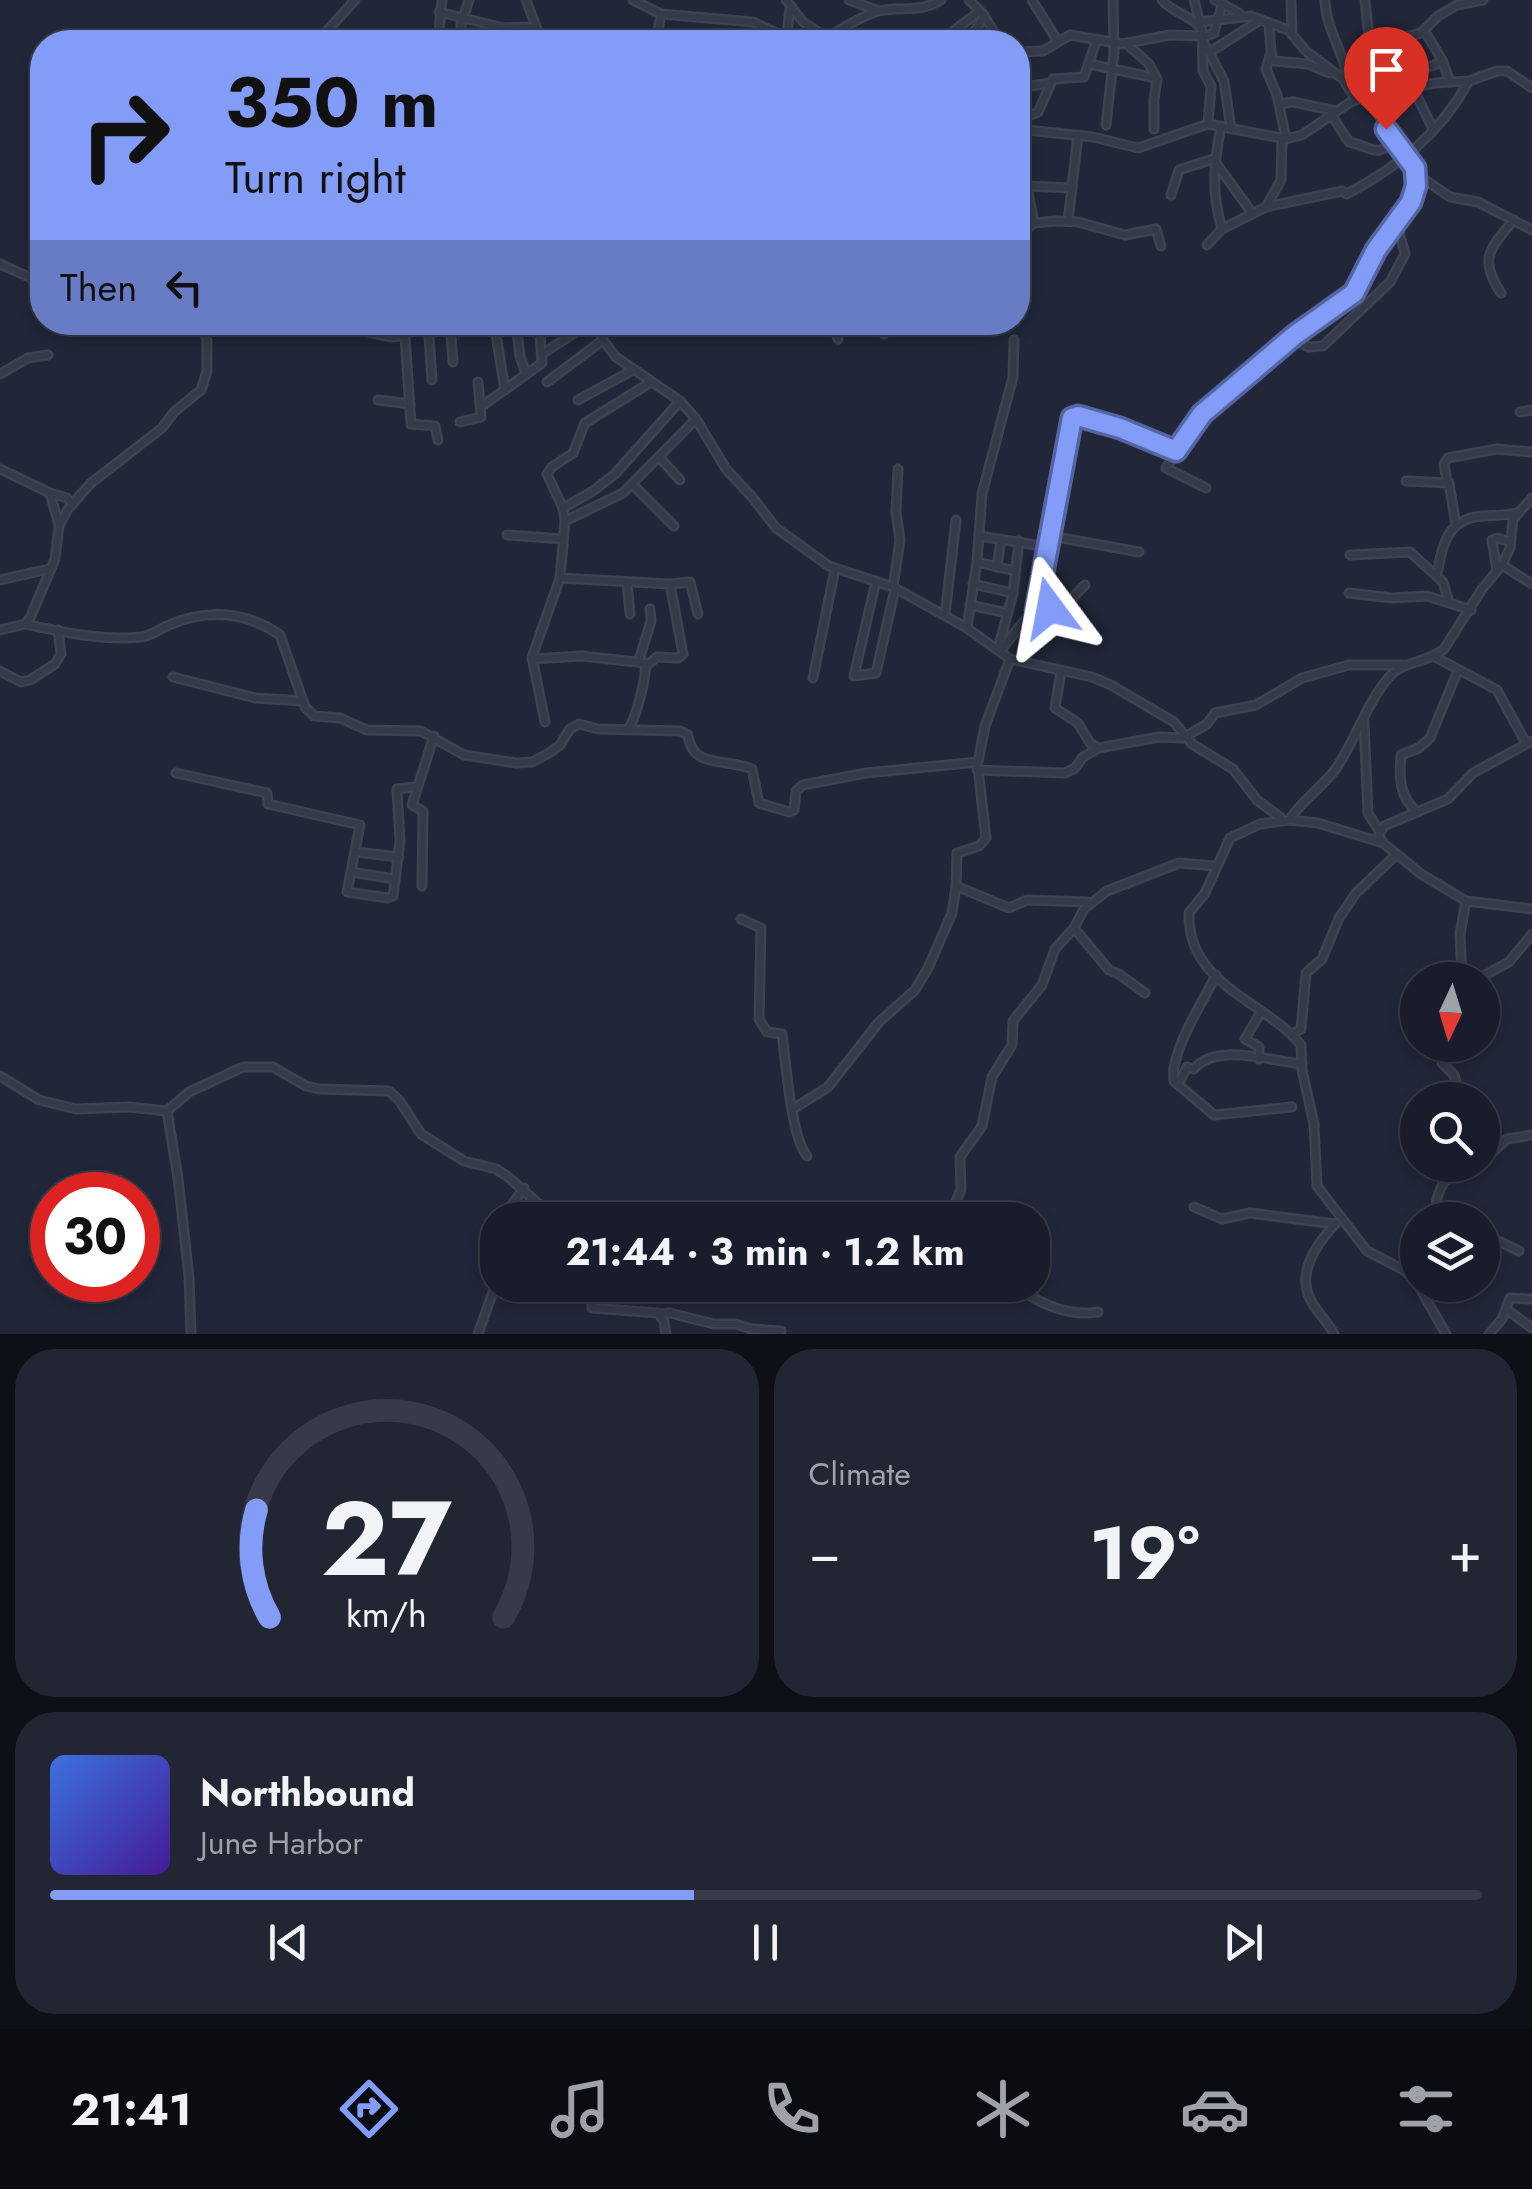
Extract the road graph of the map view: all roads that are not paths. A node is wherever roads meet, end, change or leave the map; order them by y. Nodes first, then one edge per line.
1 (355, 0) edge
2 (442, 0) edge
3 (469, 0) edge
4 (526, 0) edge
5 (534, 0) edge
6 (634, 0) edge
7 (849, 0) edge
8 (942, 0) edge
9 (968, 0) edge
10 (1032, 0) edge
11 (1113, 0) edge
12 (1162, 0) edge
13 (1194, 0) edge
14 (1291, 0) edge
15 (1324, 0) edge
16 (1365, 0) edge
17 (1483, 0) edge
18 (1219, 2) edge
19 (788, 4) edge
20 (878, 11) junction
21 (439, 12) junction
22 (982, 13) junction
23 (662, 14) junction
24 (1240, 17) junction
25 (462, 18) junction
26 (1217, 19) junction
27 (1260, 20) junction
28 (1269, 23) junction
29 (535, 27) junction
30 (504, 28) joint
31 (523, 28) joint
32 (330, 30) edge
33 (438, 30) edge
34 (462, 30) edge
35 (536, 30) edge
36 (659, 30) edge
37 (771, 30) edge
38 (786, 30) edge
39 (815, 30) edge
40 (846, 30) edge
41 (955, 30) edge
42 (974, 30) edge
43 (993, 30) edge
44 (1424, 30) junction
45 (1202, 33) junction
46 (1292, 33) junction
47 (1097, 38) junction
48 (1057, 40) junction
49 (1114, 43) junction
50 (1127, 44) junction
51 (1030, 51) edge
52 (1210, 54) junction
53 (1270, 55) junction
54 (1378, 61) junction
55 (1443, 62) junction
56 (1089, 64) junction
57 (1112, 69) junction
58 (1336, 74) junction
59 (1158, 79) junction
60 (1469, 81) junction
61 (1051, 82) junction
62 (1450, 82) junction
63 (1030, 84) edge
64 (1413, 88) junction
65 (1532, 88) edge
66 (1351, 89) junction
67 (1361, 95) junction
68 (1279, 104) junction
69 (1335, 114) junction
70 (1030, 116) edge
71 (1208, 124) junction
72 (1106, 125) dead end
73 (1221, 126) junction
74 (1154, 129) dead end
75 (1232, 129) junction
76 (1433, 129) junction
77 (1030, 130) edge
78 (1078, 136) junction
79 (1284, 139) junction
80 (1396, 140) junction
81 (1409, 156) junction
82 (1215, 160) junction
83 (1418, 174) junction
84 (1030, 186) edge
85 (1072, 188) junction
86 (1171, 195) dead end
87 (1030, 202) edge
88 (1266, 207) junction
89 (1252, 214) junction
90 (1514, 220) junction
91 (1068, 221) junction
92 (1396, 222) junction
93 (1034, 224) junction
94 (1030, 227) edge
95 (1222, 229) junction
96 (1532, 230) edge
97 (1207, 245) dead end
98 (1160, 246) dead end
99 (0, 264) edge
100 (30, 278) edge
101 (1501, 292) dead end
102 (206, 335) edge
103 (384, 335) edge
104 (405, 335) joint
105 (429, 335) edge
106 (451, 335) edge
107 (496, 335) edge
108 (518, 335) edge
109 (540, 335) edge
110 (571, 335) edge
111 (601, 335) edge
112 (837, 335) edge
113 (1292, 338) junction
114 (838, 339) dead end
115 (603, 340) junction
116 (1014, 340) dead end
117 (542, 354) junction
118 (48, 356) dead end
119 (453, 362) dead end
120 (633, 370) junction
121 (0, 374) edge
122 (526, 374) junction
123 (432, 380) dead end
124 (652, 381) junction
125 (478, 382) dead end
126 (547, 382) dead end
127 (505, 390) junction
128 (378, 400) dead end
129 (578, 400) dead end
130 (680, 401) junction
131 (410, 404) junction
132 (482, 406) junction
133 (1532, 410) edge
134 (1520, 412) dead end
135 (696, 419) junction
136 (460, 422) dead end
137 (438, 440) dead end
138 (1176, 451) junction
139 (1532, 452) edge
140 (659, 457) junction
141 (898, 470) dead end
142 (1, 473) edge
143 (680, 480) dead end
144 (1406, 481) dead end
145 (1447, 482) junction
146 (633, 485) junction
147 (1206, 488) dead end
148 (50, 494) junction
149 (1532, 498) edge
150 (72, 504) junction
151 (563, 508) junction
152 (1517, 512) junction
153 (956, 520) dead end
154 (565, 521) junction
155 (59, 526) junction
156 (674, 526) dead end
157 (1456, 526) junction
158 (506, 535) dead end
159 (979, 536) junction
160 (1050, 536) junction
161 (564, 539) junction
162 (1002, 539) junction
163 (1019, 541) junction
164 (1511, 542) junction
165 (1049, 546) junction
166 (1139, 552) dead end
167 (1350, 555) dead end
168 (977, 562) junction
169 (997, 568) junction
170 (1500, 568) junction
171 (51, 569) junction
172 (835, 569) junction
173 (1015, 571) junction
174 (1437, 574) junction
175 (560, 578) junction
176 (0, 580) edge
177 (876, 581) junction
178 (627, 582) junction
179 (670, 584) junction
180 (973, 584) junction
181 (1532, 584) edge
182 (1086, 585) dead end
183 (894, 588) junction
184 (1013, 593) junction
185 (1349, 593) dead end
186 (1449, 602) junction
187 (970, 605) junction
188 (650, 610) dead end
189 (1036, 610) junction
190 (1470, 610) junction
191 (1006, 613) junction
192 (630, 614) dead end
193 (698, 614) dead end
194 (944, 615) junction
195 (25, 624) junction
196 (967, 628) junction
197 (0, 630) edge
198 (58, 630) junction
199 (999, 650) junction
200 (1436, 657) junction
201 (532, 659) junction
202 (1010, 659) junction
203 (639, 660) junction
204 (646, 666) junction
205 (1404, 666) junction
206 (1061, 670) junction
207 (1458, 670) junction
208 (0, 671) edge
209 (173, 677) dead end
210 (813, 678) dead end
211 (304, 701) junction
212 (1364, 721) junction
213 (545, 722) dead end
214 (627, 730) junction
215 (1186, 735) junction
216 (434, 736) junction
217 (1529, 742) edge
218 (1099, 748) junction
219 (978, 766) junction
220 (176, 773) dead end
221 (416, 787) junction
222 (1418, 812) junction
223 (1286, 820) junction
224 (1379, 831) junction
225 (1383, 844) junction
226 (355, 852) junction
227 (1397, 854) junction
228 (399, 857) junction
229 (1215, 866) junction
230 (351, 872) junction
231 (396, 879) junction
232 (422, 886) dead end
233 (956, 886) junction
234 (1089, 902) junction
235 (1466, 902) junction
236 (1532, 909) edge
237 (741, 920) dead end
238 (1074, 928) junction
239 (1532, 934) edge
240 (1461, 962) edge
241 (1500, 965) edge
242 (1216, 975) junction
243 (1145, 994) dead end
244 (1262, 1012) junction
245 (1292, 1036) junction
246 (1260, 1059) junction
247 (1442, 1062) edge
248 (1302, 1064) junction
249 (0, 1076) edge
250 (1456, 1082) edge
251 (1178, 1085) junction
252 (1292, 1107) dead end
253 (793, 1109) junction
254 (167, 1110) junction
255 (1532, 1135) edge
256 (1500, 1145) edge
257 (806, 1156) dead end
258 (524, 1188) junction
259 (514, 1202) edge
260 (538, 1202) edge
261 (956, 1202) edge
262 (1194, 1207) dead end
263 (1343, 1218) junction
264 (1335, 1224) junction
265 (1500, 1242) edge
266 (1518, 1252) dead end
267 (1400, 1268) edge
268 (1532, 1299) edge
269 (489, 1302) edge
270 (591, 1302) edge
271 (1042, 1302) edge
272 (1428, 1302) edge
273 (1506, 1309) junction
274 (1098, 1312) dead end
275 (660, 1314) junction
276 (1532, 1328) edge
277 (781, 1330) dead end
278 (190, 1334) edge
279 (478, 1334) edge
280 (666, 1334) edge
281 (1334, 1334) edge
282 (1446, 1334) edge
283 (1489, 1334) edge

1 - 32 street
2 - 21 street
3 - 25 street
4 - 5 street
4 - 29 street
6 - 23 street
7 - 20 street
8 - 20 street
9 - 22 street
10 - 48 street
11 - 49 street
12 - 45 street
13 - 45 street
14 - 46 street
15 - 66 street
16 - 54 street
17 - 44 street
18 - 24 street
18 - 26 street
19 - 38 street
19 - 39 street
20 - 40 street
21 - 25 street
21 - 33 street
22 - 41 street
22 - 42 street
22 - 43 street
23 - 36 street
23 - 37 street
24 - 26 street
24 - 27 street
25 - 30 street
25 - 34 street
26 - 45 street
26 - 45 street
27 - 28 street
27 - 52 street
28 - 46 street
28 - 53 street
29 - 31 street
29 - 35 street
30 - 31 street
44 - 54 street
44 - 55 street
45 - 50 street
45 - 52 street
45 - 71 street
46 - 58 street
47 - 48 street
47 - 49 street
47 - 56 street
48 - 51 street
49 - 50 street
49 - 57 street
50 - 59 street
52 - 75 street
53 - 58 street
53 - 68 street
54 - 67 street
55 - 62 street
55 - 67 street
56 - 57 street
56 - 61 street
57 - 59 street
57 - 72 street
58 - 66 street
59 - 74 street
60 - 62 street
60 - 65 street
60 - 76 street
61 - 63 street
61 - 70 street
62 - 64 street
64 - 67 street
64 - 76 street
66 - 67 street
67 - 69 street
67 - 80 street
68 - 69 street
68 - 79 street
69 - 79 street
69 - 80 street
71 - 73 street
71 - 78 street
73 - 75 street
73 - 82 street
75 - 79 street
76 - 81 street
77 - 78 street
78 - 85 street
79 - 88 street
80 - 81 street
81 - 83 street
81 - 88 street
82 - 86 street
82 - 89 street
82 - 95 street
83 - 90 street
83 - 92 street
84 - 85 street
85 - 91 street
87 - 93 street
88 - 89 street
89 - 95 street
90 - 96 street
90 - 101 street
91 - 93 street
91 - 98 street
92 - 113 street
92 - 113 street
93 - 94 street
95 - 97 street
99 - 100 street
102 - 150 street
103 - 104 street
104 - 131 street
105 - 123 street
106 - 119 street
107 - 127 street
108 - 122 street
109 - 117 street
110 - 117 street
111 - 115 street
112 - 114 street
113 - 138 street
115 - 120 street
115 - 126 street
116 - 159 street
117 - 122 street
118 - 121 street
120 - 124 street
120 - 129 street
122 - 127 street
124 - 130 street
124 - 151 street
125 - 132 street
127 - 132 street
128 - 131 street
130 - 135 street
130 - 151 street
131 - 137 street
132 - 136 street
133 - 134 street
135 - 140 street
135 - 172 street
138 - 147 street
138 - 160 street
139 - 145 street
140 - 143 street
140 - 146 street
141 - 183 street
142 - 148 street
144 - 145 street
145 - 157 street
146 - 154 street
146 - 156 street
148 - 150 street
148 - 155 street
149 - 152 street
150 - 155 street
151 - 154 street
152 - 157 street
152 - 164 street
153 - 194 street
154 - 161 street
155 - 171 street
157 - 174 street
158 - 161 street
159 - 162 street
159 - 168 street
160 - 165 street
160 - 166 street
161 - 175 street
162 - 163 street
162 - 169 street
163 - 165 street
163 - 173 street
164 - 170 street
164 - 170 street
165 - 189 street
167 - 174 street
168 - 169 street
168 - 180 street
169 - 173 street
170 - 181 street
170 - 190 street
171 - 176 street
171 - 195 street
172 - 177 street
172 - 210 street
173 - 184 street
174 - 186 street
175 - 178 street
175 - 201 street
177 - 183 street
177 - 183 street
178 - 179 street
178 - 192 street
179 - 193 street
179 - 204 street
180 - 184 street
180 - 187 street
182 - 189 street
183 - 194 street
184 - 191 street
185 - 186 street
186 - 190 street
187 - 191 street
187 - 196 street
188 - 203 street
189 - 199 street
190 - 200 street
191 - 199 street
194 - 196 street
195 - 197 street
195 - 198 street
196 - 199 street
198 - 208 street
198 - 211 street
199 - 202 street
200 - 205 street
200 - 207 street
201 - 203 street
201 - 213 street
202 - 206 street
202 - 219 street
203 - 204 street
204 - 214 street
205 - 212 street
205 - 215 street
206 - 215 street
206 - 218 street
207 - 217 street
207 - 222 street
209 - 211 street
211 - 216 street
212 - 223 street
212 - 224 street
214 - 216 street
214 - 219 street
215 - 218 street
215 - 223 street
216 - 221 street
217 - 222 street
218 - 219 street
219 - 233 street
220 - 226 street
221 - 228 street
221 - 232 street
222 - 224 street
223 - 225 street
223 - 229 street
224 - 225 street
225 - 227 street
226 - 228 street
226 - 230 street
227 - 235 street
227 - 245 street
228 - 231 street
229 - 234 street
229 - 242 street
230 - 231 street
230 - 231 street
233 - 234 street
233 - 253 street
234 - 238 street
235 - 236 street
235 - 240 street
237 - 253 street
238 - 243 street
238 - 261 street
239 - 241 street
242 - 244 street
242 - 251 street
244 - 245 street
244 - 246 street
245 - 248 street
246 - 248 street
246 - 251 street
247 - 250 street
248 - 263 street
249 - 254 street
251 - 252 street
253 - 257 street
254 - 258 street
254 - 278 street
255 - 256 street
258 - 259 street
258 - 260 street
262 - 264 street
263 - 264 street
263 - 267 street
264 - 281 street
265 - 266 street
268 - 273 street
269 - 279 street
270 - 275 street
271 - 274 street
272 - 282 street
273 - 276 street
273 - 283 street
275 - 277 street
275 - 280 street

